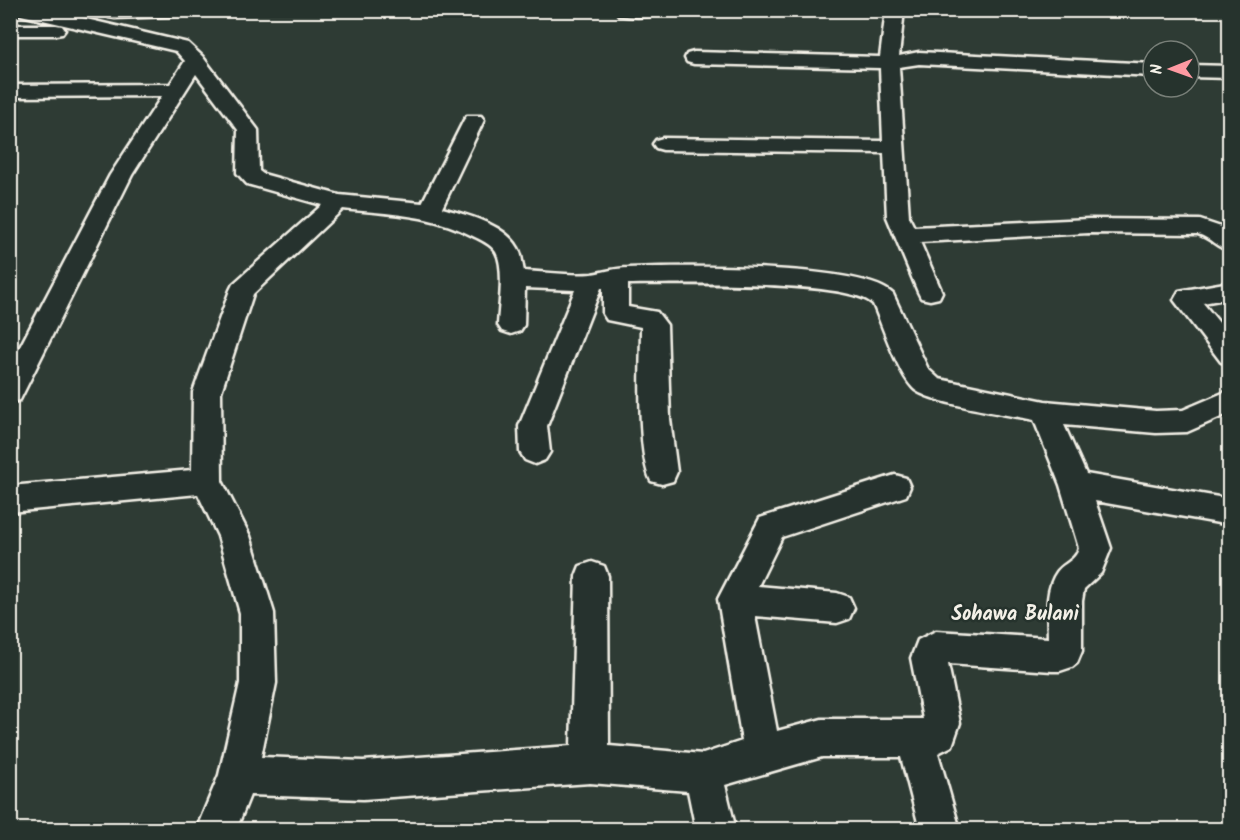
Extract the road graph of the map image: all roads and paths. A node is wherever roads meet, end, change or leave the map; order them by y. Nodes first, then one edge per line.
1 (21, 10) edge
2 (197, 10) edge
3 (655, 10) edge
4 (895, 10) edge
5 (625, 11) edge
6 (115, 13) dead end
7 (83, 23) junction
8 (10, 30) edge
9 (694, 58) dead end
10 (195, 60) junction
11 (889, 63) junction
12 (1141, 69) edge
13 (1201, 71) edge
14 (1230, 72) edge
15 (176, 90) junction
16 (10, 91) edge
17 (474, 120) dead end
18 (663, 144) dead end
19 (894, 147) junction
20 (338, 202) junction
21 (429, 212) junction
22 (906, 235) junction
23 (1230, 244) edge
24 (513, 279) junction
25 (603, 280) junction
26 (1230, 290) edge
27 (930, 292) dead end
28 (511, 325) dead end
29 (1230, 355) edge
30 (10, 393) edge
31 (1230, 400) edge
32 (1045, 412) junction
33 (535, 452) dead end
34 (662, 472) dead end
35 (207, 481) junction
36 (1075, 485) junction
37 (895, 487) dead end
38 (10, 499) edge
39 (1230, 512) edge
40 (592, 576) dead end
41 (735, 599) junction
42 (837, 608) dead end
43 (915, 739) junction
44 (763, 753) junction
45 (590, 764) junction
46 (703, 773) junction
47 (238, 775) junction
48 (216, 830) edge
49 (716, 830) edge
50 (940, 830) edge

1 - 7 street
2 - 6 street
3 - 5 street
4 - 11 street
7 - 8 street
7 - 10 street
9 - 11 street
10 - 15 street
10 - 20 street
11 - 12 street
11 - 19 street
13 - 14 street
15 - 16 street
15 - 30 street
17 - 21 street
18 - 19 street
19 - 22 street
20 - 21 street
20 - 35 street
21 - 24 street
22 - 23 street
22 - 27 street
24 - 25 street
24 - 28 street
25 - 32 street
25 - 33 street
25 - 34 street
26 - 29 street
31 - 32 street
32 - 36 street
35 - 38 street
35 - 47 street
36 - 39 street
36 - 43 street
37 - 41 street
40 - 45 street
41 - 42 street
41 - 44 street
43 - 44 street
43 - 50 street
44 - 46 street
45 - 46 street
45 - 47 street
46 - 49 street
47 - 48 street

